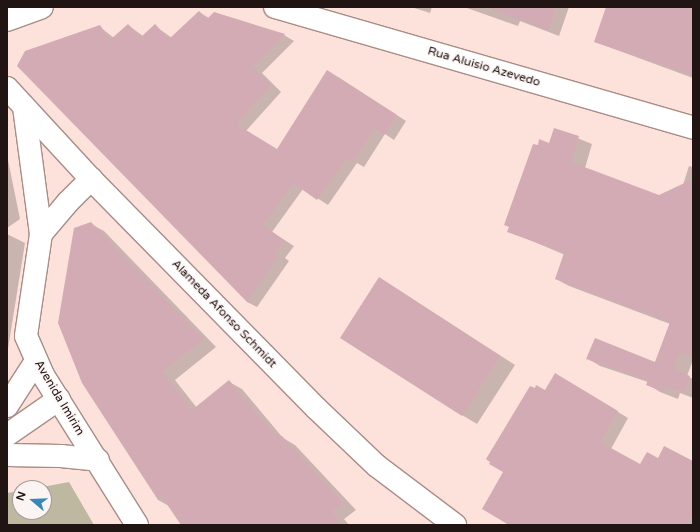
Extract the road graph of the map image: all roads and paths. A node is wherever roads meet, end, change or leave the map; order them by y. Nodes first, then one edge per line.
1 (42, 7) edge
2 (275, 7) edge
3 (7, 20) edge
4 (7, 88) edge
5 (24, 108) junction
6 (693, 128) edge
7 (91, 179) junction
8 (41, 234) junction
9 (36, 361) junction
10 (59, 399) junction
11 (7, 406) edge
12 (7, 435) edge
13 (7, 455) edge
14 (98, 460) junction
15 (137, 525) edge
16 (455, 525) edge

1 - 3 main road
2 - 6 main road, Rua Aluisio Azevedo
4 - 5 main road, Alameda Afonso Schmidt
5 - 7 main road, Alameda Afonso Schmidt
5 - 8 main road, Avenida Imirim
7 - 8 main road
7 - 16 main road, Alameda Afonso Schmidt
8 - 9 main road, Avenida Imirim
9 - 10 main road, Avenida Imirim
9 - 11 main road
10 - 12 main road
10 - 14 main road, Avenida Imirim
13 - 14 main road
14 - 15 main road, Avenida Imirim

